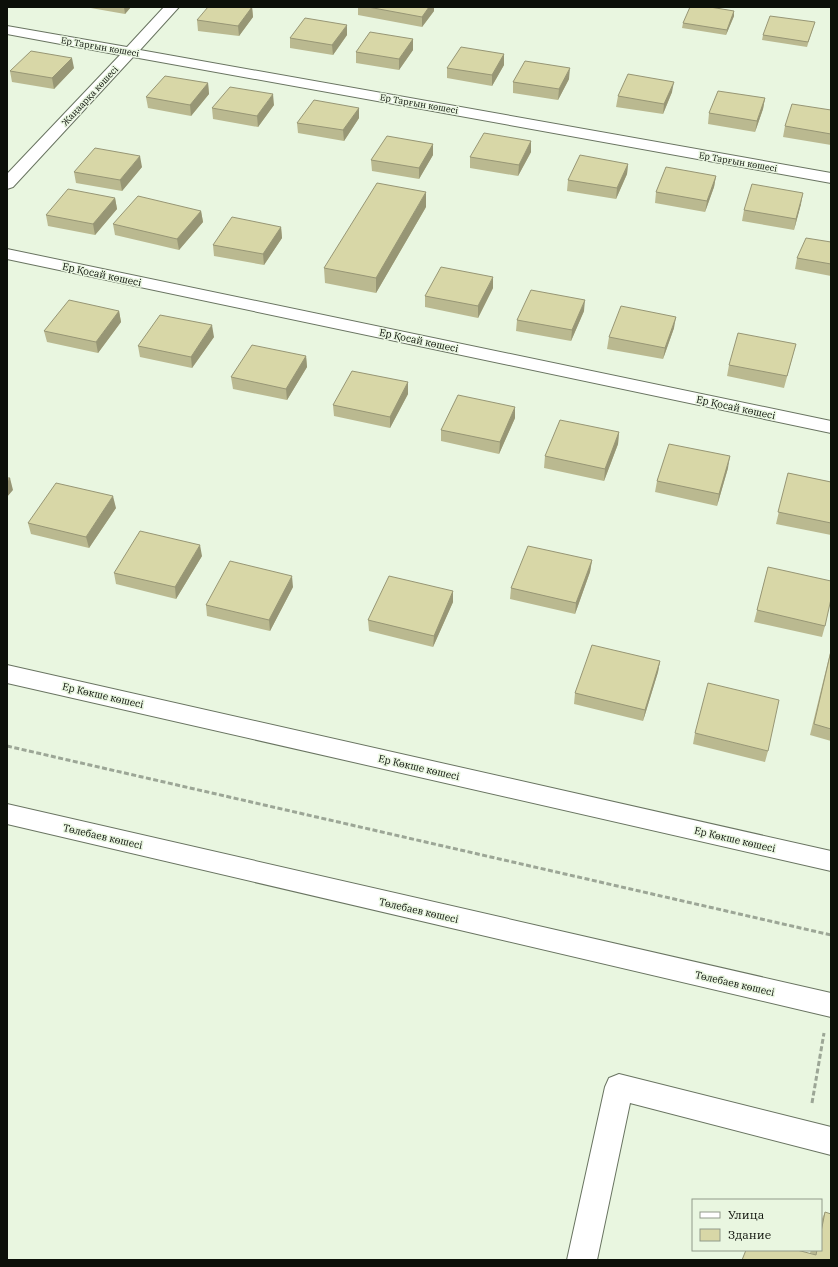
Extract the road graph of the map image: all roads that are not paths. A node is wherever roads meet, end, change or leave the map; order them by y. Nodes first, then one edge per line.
1 (172, 7) edge
2 (7, 30) edge
3 (131, 52) junction
4 (831, 178) edge
5 (7, 184) edge
6 (7, 254) edge
7 (831, 427) edge
8 (7, 674) edge
9 (7, 814) edge
10 (831, 861) edge
11 (830, 1005) edge
12 (818, 1138) edge
13 (582, 1260) edge

1 - 3 street, Жаңаарқа көшесі
2 - 3 street, Ер Тарғын көшесі
3 - 4 street, Ер Тарғын көшесі
3 - 5 street, Жаңаарқа көшесі
6 - 7 street, Ер Қосай көшесі
8 - 10 street, Ер Көкше көшесі
9 - 11 street, Төлебаев көшесі
12 - 13 street

